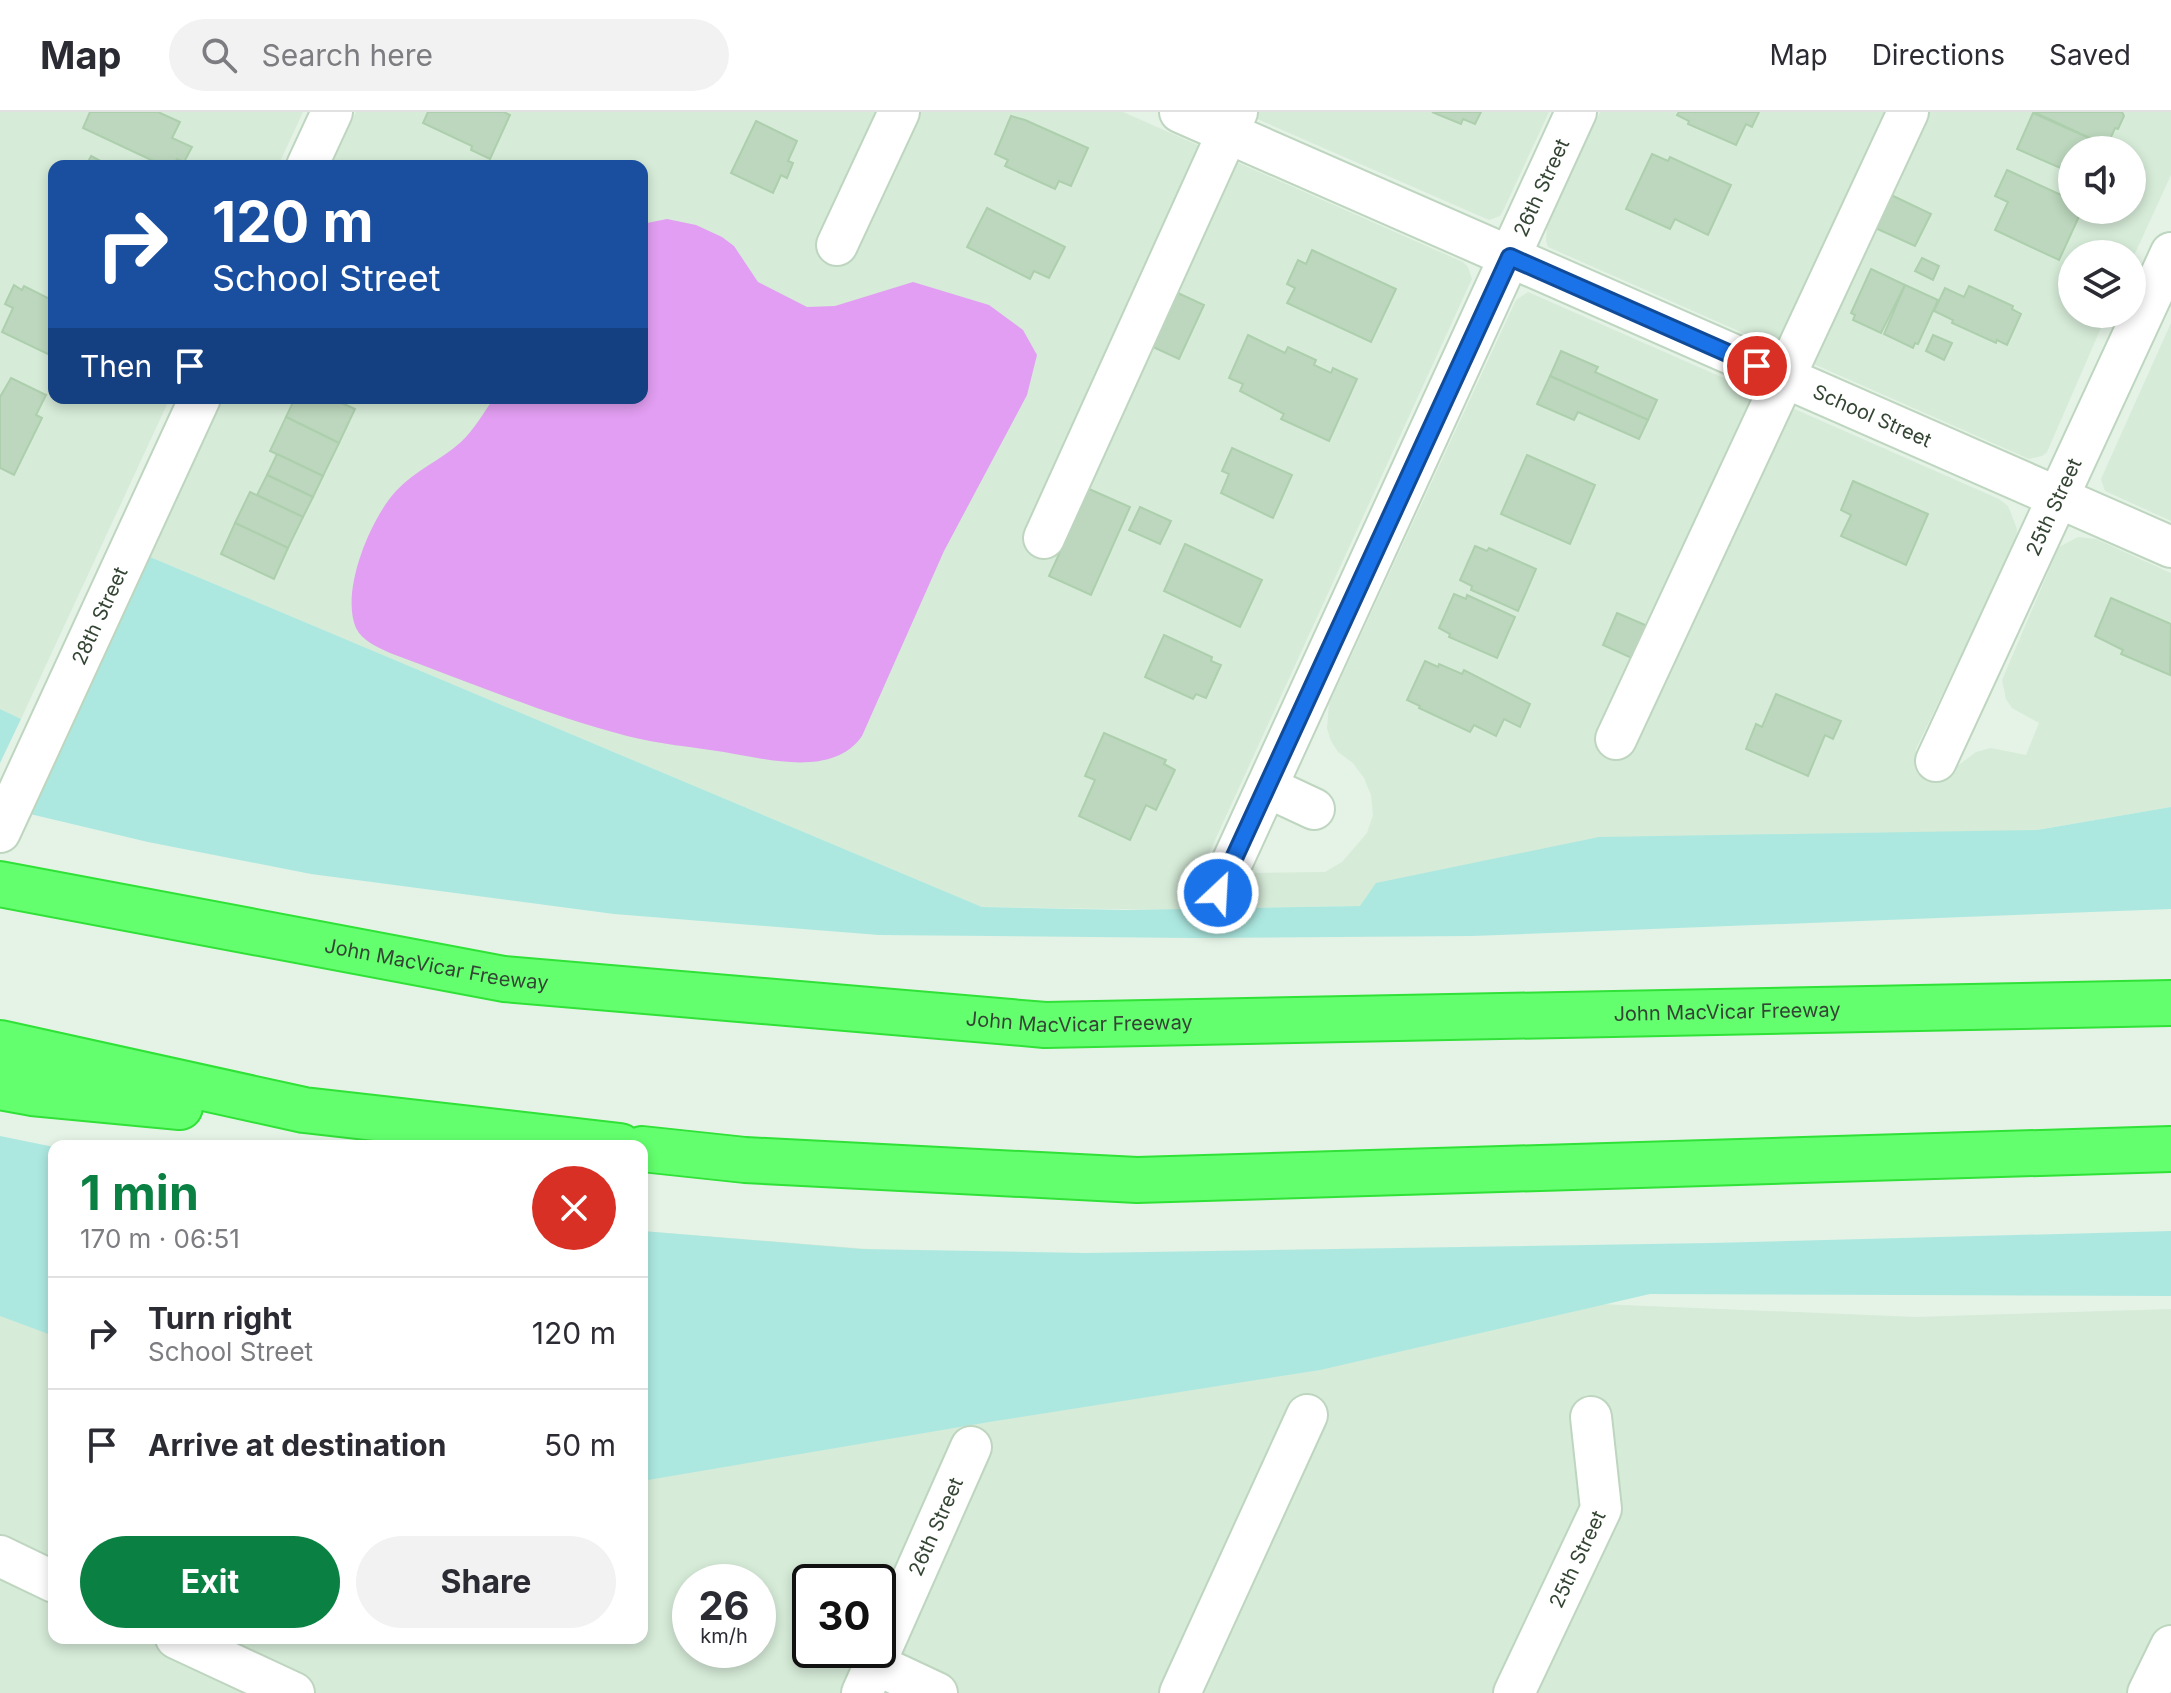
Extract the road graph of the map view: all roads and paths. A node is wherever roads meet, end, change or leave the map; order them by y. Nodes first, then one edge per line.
1 (332, 112) edge
2 (899, 112) edge
3 (1180, 112) edge
4 (1576, 112) edge
5 (1908, 112) edge
6 (1232, 123) edge
7 (310, 160) edge
8 (837, 245) dead end
9 (2171, 253) edge
10 (1510, 257) junction
11 (1785, 379) junction
12 (197, 404) edge
13 (2059, 499) junction
14 (1044, 538) dead end
15 (2171, 547) edge
16 (1616, 739) dead end
17 (1936, 761) dead end
18 (1267, 787) junction
19 (1314, 809) dead end
20 (0, 832) edge
21 (0, 884) edge
22 (1218, 893) dead end
23 (2171, 1003) edge
24 (0, 1043) edge
25 (27, 1078) edge
26 (567, 1140) edge
27 (648, 1150) edge
28 (2171, 1152) edge
29 (1307, 1415) dead end
30 (1591, 1417) dead end
31 (971, 1447) dead end
32 (0, 1556) edge
33 (48, 1579) edge
34 (189, 1644) edge
35 (2171, 1646) edge
36 (868, 1679) edge
37 (294, 1693) edge
38 (937, 1693) edge
39 (1180, 1693) edge
40 (1514, 1693) edge
41 (2148, 1693) edge

1 - 7 street
2 - 8 street
3 - 6 street, School Street
4 - 10 street, 26th Street
5 - 11 street
6 - 10 street, School Street
6 - 14 street
9 - 13 street, 25th Street
10 - 11 street, School Street
10 - 18 street, 26th Street
11 - 13 street, School Street
11 - 16 street
12 - 20 street, 28th Street
13 - 15 street, School Street
13 - 17 street, 25th Street
18 - 19 street
18 - 22 street, 26th Street
21 - 23 highway, John MacVicar Freeway
24 - 25 highway
25 - 26 highway
27 - 28 highway
29 - 39 street
30 - 40 street, 25th Street
31 - 36 street, 26th Street
32 - 33 street
34 - 37 street
35 - 41 street
36 - 38 street

